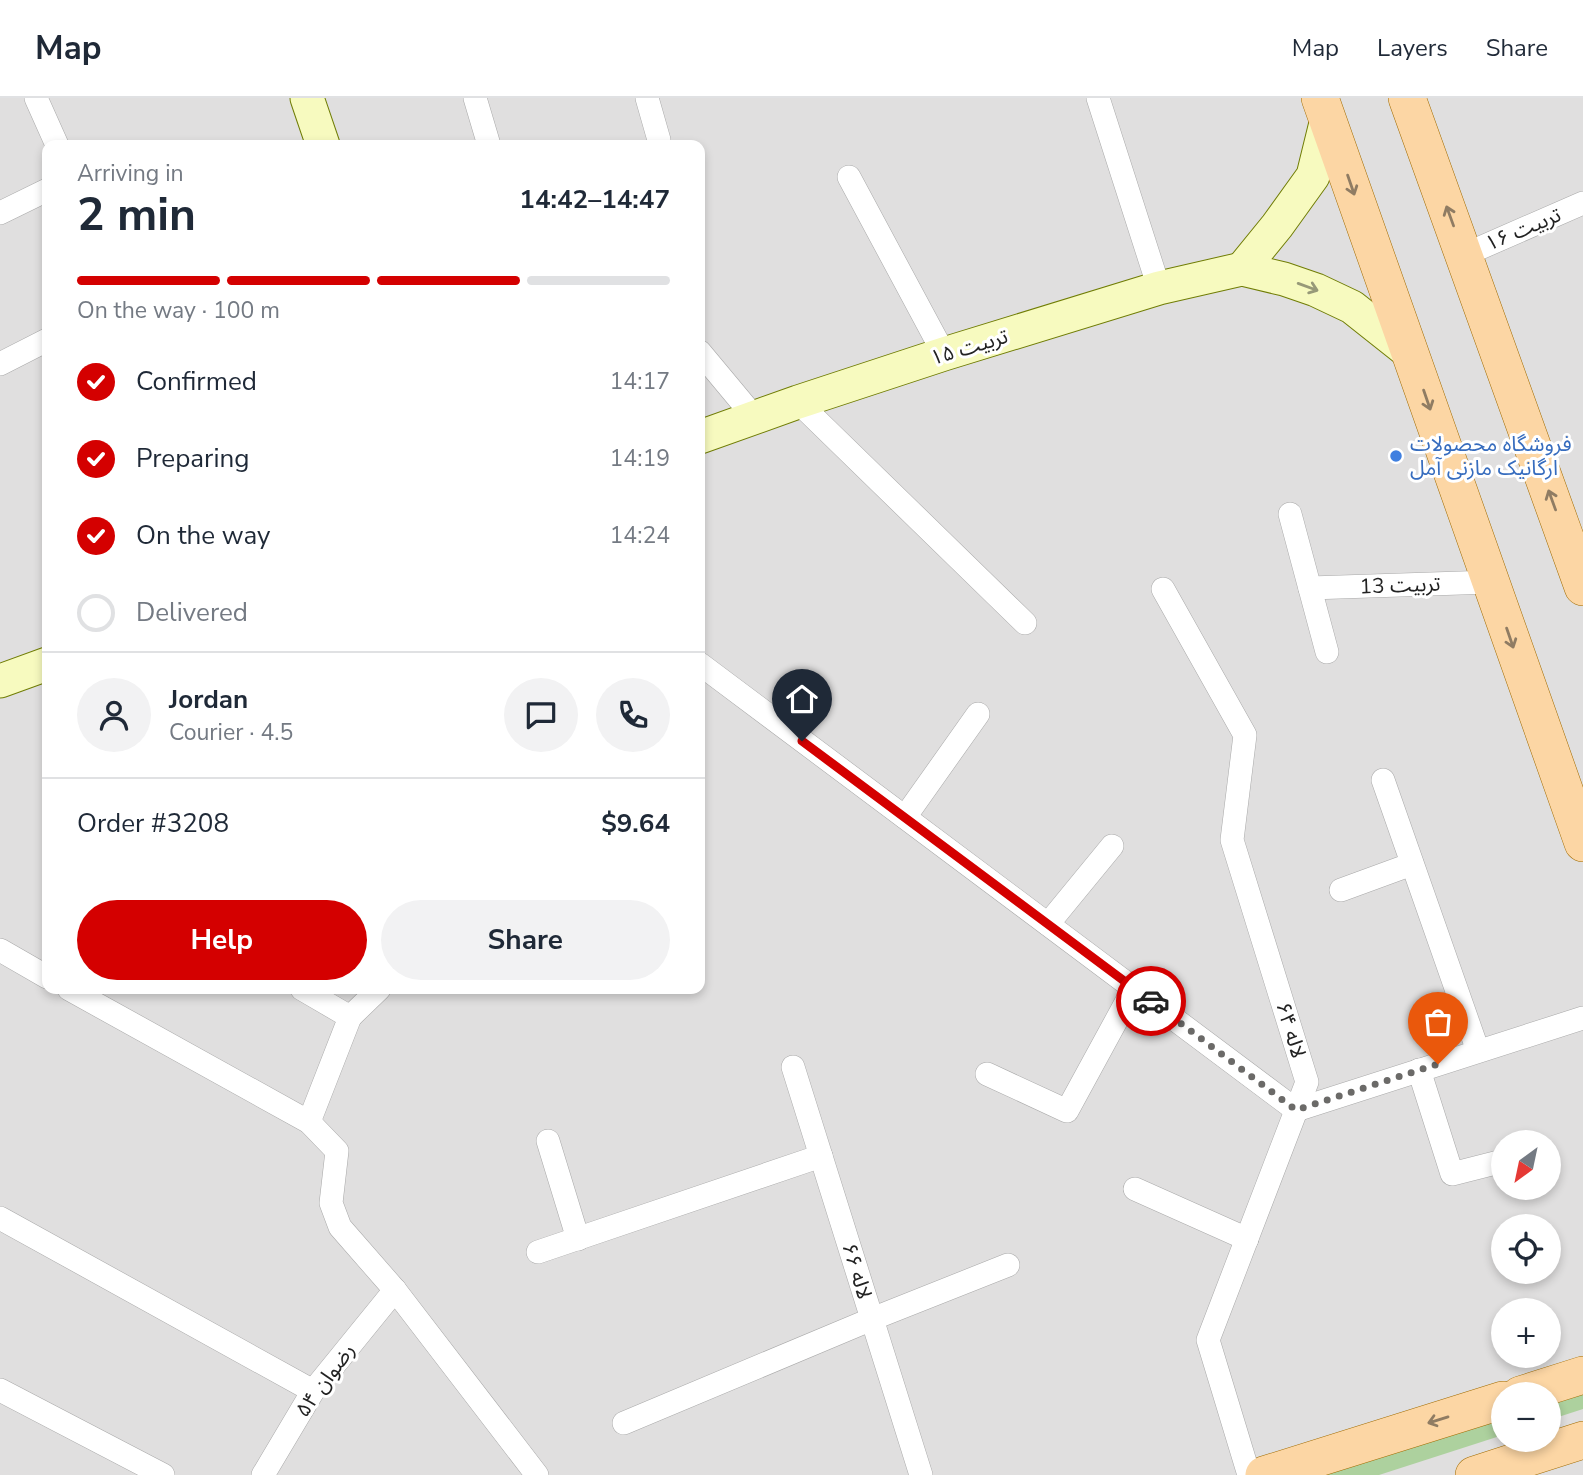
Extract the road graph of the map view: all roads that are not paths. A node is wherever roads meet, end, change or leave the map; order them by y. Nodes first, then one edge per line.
1 (36, 98) edge
2 (307, 98) edge
3 (475, 98) edge
4 (647, 98) edge
5 (1098, 98) edge
6 (1407, 98) edge
7 (1324, 109) edge
8 (55, 140) edge
9 (321, 140) edge
10 (488, 140) edge
11 (659, 140) dead end
12 (849, 177) dead end
13 (42, 192) edge
14 (1583, 203) edge
15 (0, 213) edge
16 (1464, 255) junction
17 (1242, 269) junction
18 (1159, 288) junction
19 (42, 343) edge
20 (1410, 353) junction
21 (944, 354) junction
22 (705, 358) edge
23 (0, 364) edge
24 (798, 402) junction
25 (755, 418) junction
26 (705, 435) edge
27 (1290, 514) dead end
28 (1576, 546) edge
29 (1491, 582) junction
30 (1583, 587) edge
31 (1310, 588) junction
32 (1163, 589) dead end
33 (1024, 623) dead end
34 (1327, 652) dead end
35 (42, 666) edge
36 (705, 668) edge
37 (0, 681) edge
38 (978, 715) dead end
39 (1383, 780) dead end
40 (905, 817) junction
41 (1583, 843) edge
42 (1112, 846) dead end
43 (1412, 864) junction
44 (1341, 890) dead end
45 (1048, 924) junction
46 (0, 950) edge
47 (42, 974) edge
48 (1134, 988) junction
49 (78, 994) edge
50 (311, 994) edge
51 (374, 994) edge
52 (350, 1017) junction
53 (1583, 1018) edge
54 (1478, 1051) junction
55 (793, 1067) dead end
56 (1419, 1070) junction
57 (987, 1074) dead end
58 (1296, 1110) junction
59 (309, 1122) junction
60 (548, 1141) dead end
61 (821, 1156) junction
62 (1491, 1164) edge
63 (1135, 1189) dead end
64 (0, 1218) edge
65 (578, 1238) junction
66 (1247, 1239) junction
67 (538, 1252) dead end
68 (1008, 1265) dead end
69 (395, 1290) junction
70 (872, 1319) junction
71 (1583, 1375) edge
72 (1561, 1382) edge
73 (0, 1390) edge
74 (313, 1391) junction
75 (1491, 1404) edge
76 (624, 1423) dead end
77 (1583, 1440) edge
78 (163, 1475) edge
79 (262, 1475) edge
80 (537, 1475) edge
81 (921, 1475) edge
82 (1249, 1475) edge
83 (1264, 1475) edge
84 (1474, 1475) edge

1 - 8 street
2 - 9 street
3 - 10 street
4 - 11 street
5 - 18 street
16 -> 6 main road
7 - 17 street
7 -> 20 main road
12 - 21 street
13 - 15 street
14 - 16 street, تربیت ۱۶
28 -> 16 main road
17 - 18 street, تربیت ۱۵
17 -> 20 street, تربیت ۱۵
18 - 21 street, تربیت ۱۵
19 - 23 street
20 -> 29 main road
21 - 24 street, تربیت ۱۵
22 - 25 street
24 - 25 street, تربیت ۱۵
24 - 33 street
25 - 26 street, تربیت ۱۵
27 - 31 street
28 - 30 main road
29 - 31 street, تربیت 13
29 -> 41 main road
31 - 34 street
32 - 58 street, لاله ۶۴
35 - 37 street
36 - 40 street
38 - 40 street
39 - 43 street
40 - 45 street
42 - 45 street
43 - 44 street
43 - 54 street
45 - 48 street
46 - 47 street
48 - 57 street
48 - 58 street
49 - 59 street
50 - 52 street
51 - 52 street
52 - 59 street
53 - 54 street
54 - 56 street
55 - 61 street, لاله ۶۶
56 - 58 street
56 - 62 street
58 - 66 street, لاله ۶۴
59 - 69 street
60 - 65 street
61 - 65 street
61 - 70 street, لاله ۶۶
63 - 66 street
64 - 74 street
65 - 67 street
66 - 82 street, لاله ۶۴
68 - 70 street
69 - 74 street, رضوان ۵۴
69 - 80 street
70 - 76 street
70 - 81 street, لاله ۶۶
71 - 72 main road
73 - 78 street
74 - 79 street, رضوان ۵۴
75 -> 83 main road
77 - 84 main road

